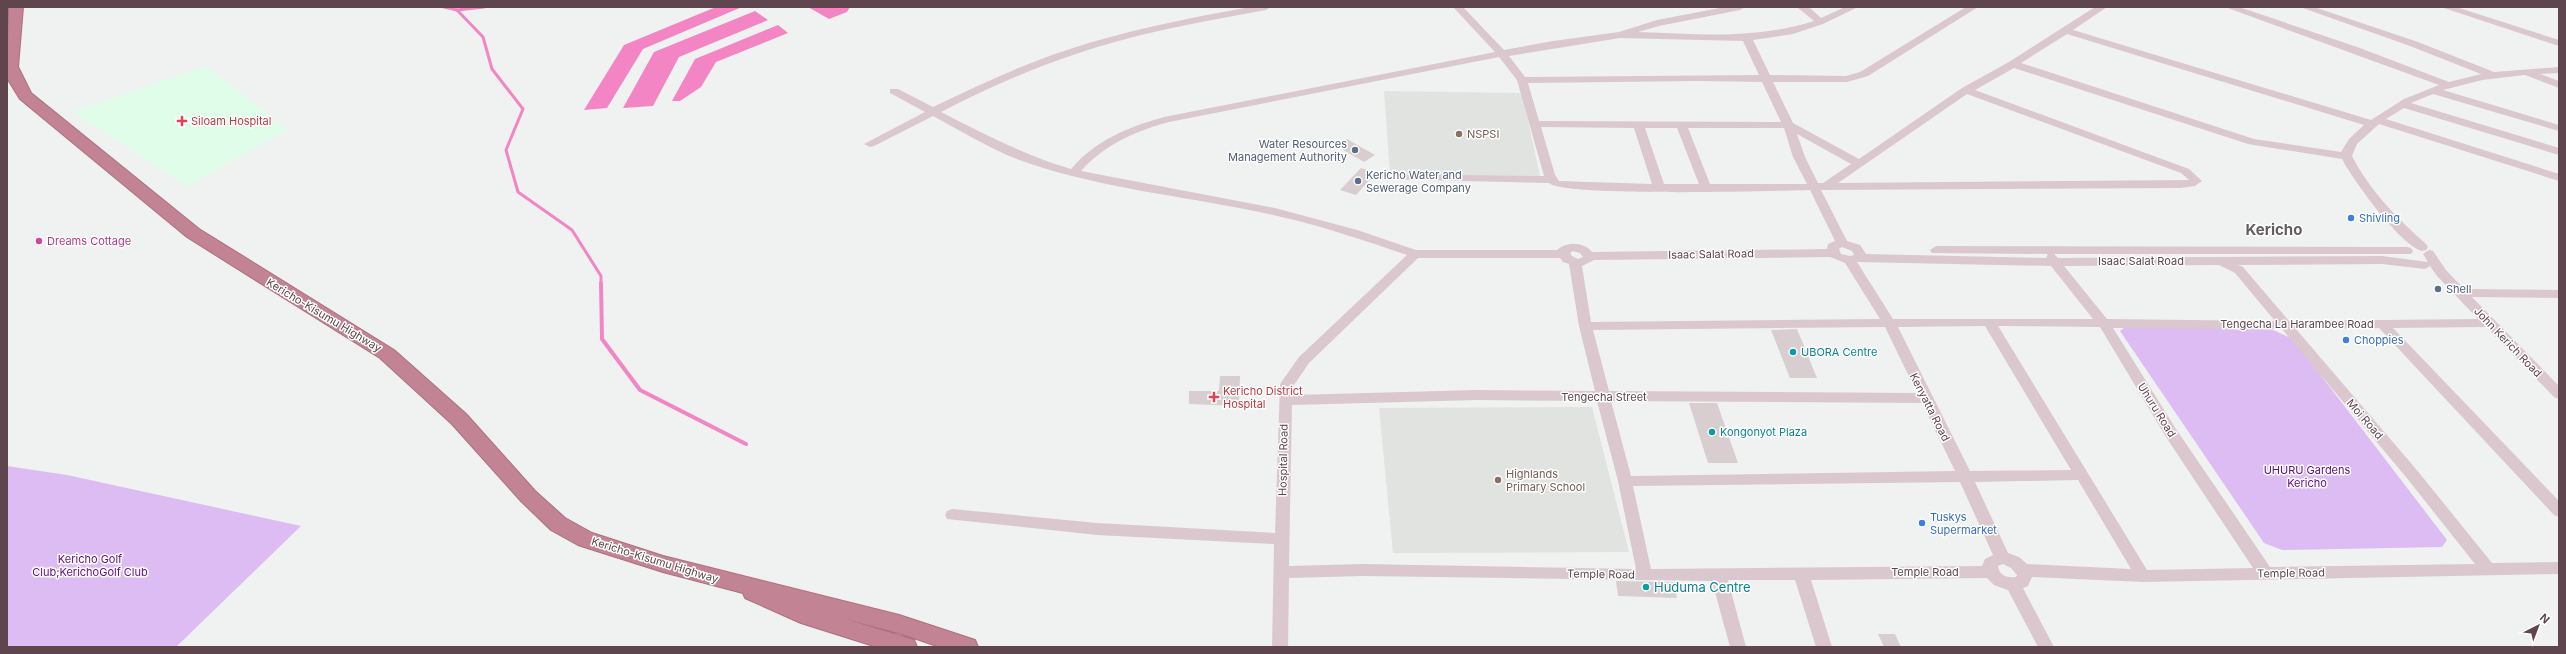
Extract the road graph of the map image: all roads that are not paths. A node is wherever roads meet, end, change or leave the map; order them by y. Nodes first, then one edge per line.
1 (16, 7) edge
2 (1266, 7) edge
3 (1458, 7) edge
4 (1740, 7) edge
5 (1802, 7) edge
6 (1853, 7) edge
7 (1973, 7) edge
8 (2102, 7) edge
9 (2230, 7) edge
10 (2305, 7) edge
11 (2446, 7) edge
12 (1820, 22) junction
13 (2067, 31) junction
14 (1620, 34) junction
15 (1748, 38) junction
16 (2559, 43) edge
17 (1502, 54) junction
18 (2013, 64) junction
19 (2559, 70) edge
20 (2524, 71) junction
21 (2490, 74) junction
22 (1767, 79) junction
23 (1522, 80) junction
24 (2448, 85) junction
25 (2559, 85) edge
26 (1966, 90) junction
27 (894, 91) dead end
28 (2434, 91) junction
29 (2402, 104) junction
30 (932, 112) junction
31 (2374, 122) junction
32 (1536, 124) junction
33 (1788, 125) junction
34 (1639, 126) junction
35 (1682, 126) junction
36 (2559, 128) edge
37 (870, 144) dead end
38 (2559, 152) edge
39 (2346, 156) junction
40 (1858, 164) junction
41 (1073, 173) junction
42 (1383, 177) dead end
43 (2559, 178) edge
44 (1552, 180) junction
45 (1813, 186) junction
46 (1827, 186) junction
47 (1659, 188) junction
48 (1706, 188) junction
49 (2398, 226) junction
50 (1842, 243) junction
51 (2212, 249) junction
52 (2232, 249) junction
53 (2045, 250) junction
54 (1832, 253) junction
55 (2416, 253) junction
56 (1415, 254) junction
57 (1562, 254) junction
58 (1589, 256) junction
59 (1855, 256) junction
60 (1575, 262) junction
61 (2055, 262) junction
62 (2223, 262) junction
63 (2240, 266) junction
64 (2461, 293) junction
65 (2559, 294) edge
66 (1989, 322) junction
67 (1888, 323) junction
68 (2381, 323) junction
69 (2490, 323) junction
70 (2104, 324) junction
71 (2284, 325) junction
72 (1585, 326) junction
73 (2559, 394) edge
74 (1603, 397) junction
75 (1924, 398) junction
76 (1285, 400) junction
77 (2082, 475) junction
78 (1965, 476) junction
79 (1625, 481) junction
80 (2559, 512) edge
81 (952, 514) dead end
82 (1283, 539) junction
83 (2002, 558) junction
84 (2559, 568) edge
85 (2488, 569) junction
86 (2023, 570) junction
87 (1283, 572) junction
88 (1991, 572) junction
89 (1718, 574) junction
90 (1801, 574) junction
91 (2265, 574) junction
92 (1644, 575) junction
93 (2143, 576) junction
94 (2013, 584) junction
95 (744, 586) junction
96 (906, 647) edge
97 (967, 647) edge
98 (1280, 647) edge
99 (1738, 647) edge
100 (1824, 647) edge
101 (2046, 647) edge

1 - 95 highway, Kericho-Kisumu Highway
2 - 30 street
3 - 17 street
4 - 14 street
5 - 12 street
6 - 12 street
7 - 22 street
8 - 13 street
9 - 24 street
10 - 21 street
11 - 16 street
12 - 15 street
13 - 18 street
13 - 31 street
14 - 15 street
14 - 17 street
15 - 22 street
17 - 23 street
17 - 41 street
18 - 26 street
18 - 39 street
19 - 20 street
20 - 21 street
20 - 25 street
21 - 24 street
22 - 23 street
22 - 33 street
23 - 32 street
24 - 28 street
26 - 40 street
26 - 46 street
27 - 30 street
28 - 29 street
28 - 36 street
29 - 31 street
29 - 38 street
30 - 37 street
30 - 41 street
31 - 39 street
31 - 43 street
32 - 34 street
32 - 44 street
33 - 35 street
33 - 40 street
33 - 45 street
34 - 35 street
34 - 47 street
35 - 48 street
39 - 49 street
40 - 46 street
41 - 56 street
42 - 44 street
44 - 47 street
45 - 46 street
45 - 48 street
45 - 50 street
47 - 48 street
49 - 55 street
49 - 55 street
50 - 54 street
50 - 59 street
51 - 52 street
51 - 53 street
51 - 62 street
52 - 55 street
52 - 63 street, Moi Road
53 - 59 street
53 - 61 street, Uhuru Road
54 - 58 street, Isaac Salat Road
54 - 59 street
55 - 63 street
55 - 64 street, John Kerich Road
56 - 57 street
56 - 76 street, Hospital Road
57 - 58 street
57 - 60 street
58 - 60 street
59 - 61 street, Isaac Salat Road
59 - 67 street, Kenyatta Road
60 - 72 street
61 - 62 street, Isaac Salat Road
61 - 70 street, Uhuru Road
62 - 63 street
63 - 71 street, Moi Road
64 - 65 street
64 - 69 street, John Kerich Road
66 - 67 street, Tengecha La Harambee Road
66 - 70 street, Tengecha La Harambee Road
66 - 77 street
67 - 72 street, Tengecha La Harambee Road
67 - 75 street, Kenyatta Road
68 - 69 street, Tengecha La Harambee Road
68 - 71 street, Tengecha La Harambee Road
68 - 80 street
69 - 73 street, John Kerich Road
70 - 71 street, Tengecha La Harambee Road
70 - 91 street, Uhuru Road
71 - 85 street, Moi Road
72 - 74 street
74 - 75 street, Tengecha Street
74 - 76 street, Tengecha Street
74 - 79 street
75 - 78 street, Kenyatta Road
76 - 82 street, Hospital Road
77 - 78 street
77 - 93 street
78 - 79 street
78 - 83 street, Kenyatta Road
79 - 92 street
81 - 82 street
82 - 87 street, Hospital Road
83 - 86 street
83 - 88 street
84 - 85 street, Temple Road
85 - 91 street, Temple Road
86 - 93 street, Temple Road
86 - 94 street
87 - 92 street, Temple Road
87 - 98 street, Hospital Road
88 - 90 street, Temple Road
88 - 94 street
89 - 90 street, Temple Road
89 - 92 street, Temple Road
89 - 99 street
90 - 100 street
91 - 93 street, Temple Road
94 - 101 street
95 - 96 highway, Kericho-Kisumu Highway
95 - 97 highway, Kericho-Kisumu Highway

